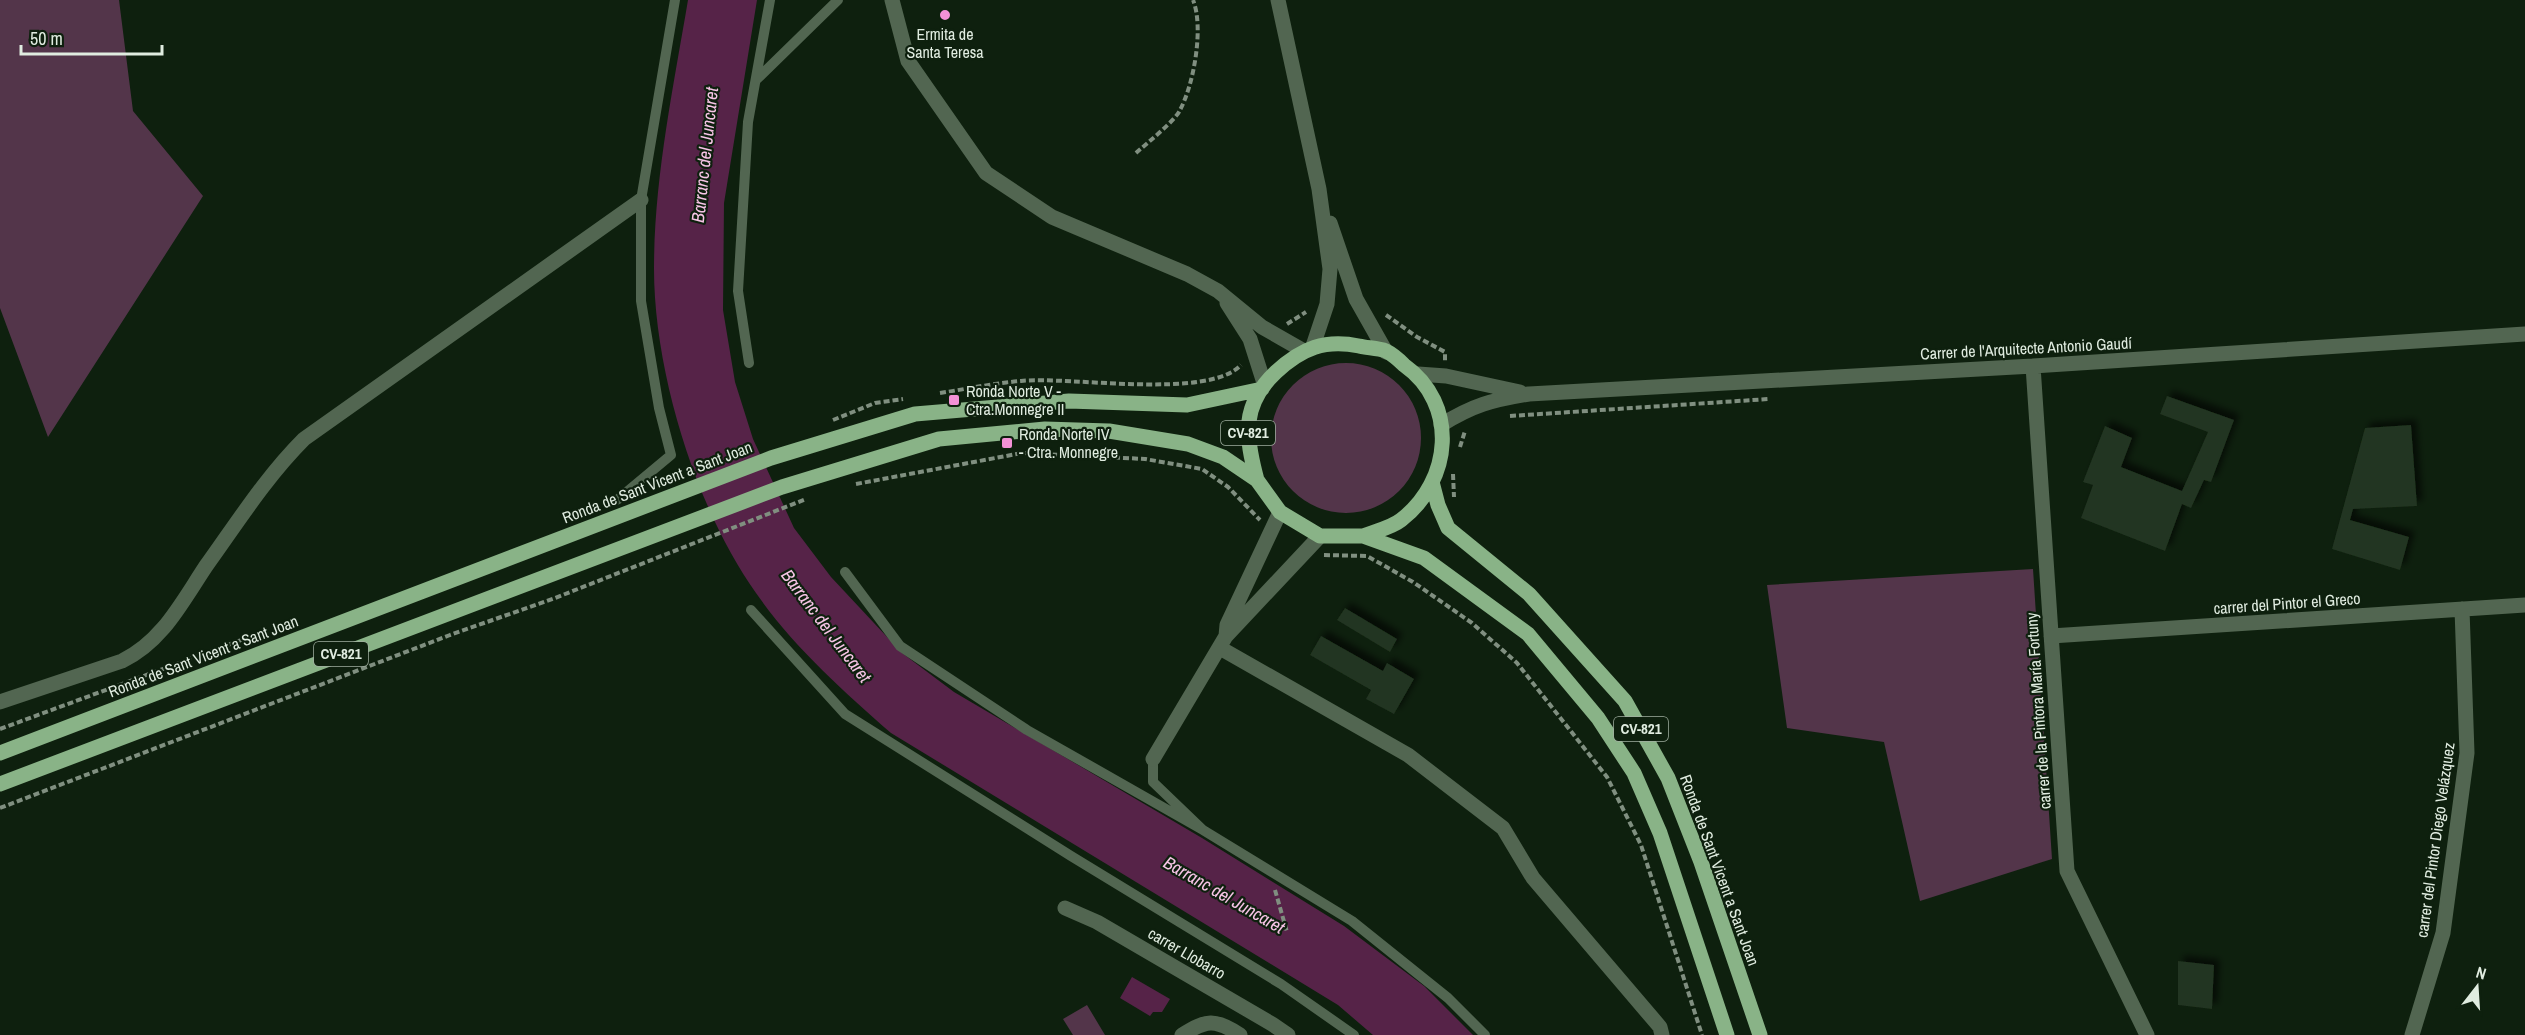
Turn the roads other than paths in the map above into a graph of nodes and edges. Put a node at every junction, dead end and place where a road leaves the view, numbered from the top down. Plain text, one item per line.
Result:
1 (675, 0) edge
2 (770, 0) edge
3 (838, 0) edge
4 (892, 0) edge
5 (1278, 0) edge
6 (756, 80) junction
7 (1319, 189) junction
8 (641, 200) junction
9 (1218, 291) junction
10 (2525, 334) edge
11 (1309, 349) junction
12 (1386, 351) junction
13 (748, 363) dead end
14 (2033, 366) junction
15 (1418, 374) junction
16 (1263, 386) junction
17 (1529, 394) junction
18 (1441, 425) junction
19 (1257, 480) junction
20 (1432, 482) junction
21 (617, 500) dead end
22 (1280, 512) junction
23 (1320, 536) junction
24 (1363, 536) junction
25 (845, 572) dead end
26 (2525, 605) edge
27 (2462, 609) junction
28 (752, 610) dead end
29 (2051, 636) junction
30 (1223, 642) junction
31 (0, 702) edge
32 (0, 753) edge
33 (1153, 759) joint
34 (0, 784) edge
35 (1203, 830) junction
36 (1065, 908) dead end
37 (1182, 1035) edge
38 (1240, 1035) edge
39 (1288, 1035) edge
40 (1354, 1035) edge
41 (1485, 1035) edge
42 (1662, 1035) edge
43 (1727, 1035) edge
44 (1760, 1035) edge
45 (2147, 1035) edge
46 (2412, 1035) edge

1 - 8 lane
2 - 6 lane
3 - 6 lane
4 - 9 street
5 - 7 street
6 - 13 lane
7 - 11 street
7 - 12 street
8 - 21 lane
8 - 31 street
9 - 11 street
9 - 16 street
10 - 14 street, Carrer de l'Arquitecte Antonio Gaudí
11 - 12 main road, CV-821
11 - 16 main road, CV-821
12 - 15 main road, CV-821
14 - 17 street, Carrer de l'Arquitecte Antonio Gaudí
14 - 29 street, carrer de la Pintora María Fortuny
15 - 17 street, Carrer de l'Arquitecte Antonio Gaudí
15 - 18 main road, CV-821
16 - 19 main road, CV-821
16 - 32 main road, Ronda de Sant Vicent a Sant Joan / CV-821
17 - 18 street, Carrer de l'Arquitecte Antonio Gaudí
18 - 20 main road, CV-821
19 - 22 main road, CV-821
19 - 34 main road, CV-821
20 - 24 main road, CV-821
20 - 44 main road, Ronda de Sant Vicent a Sant Joan / CV-821
22 - 23 main road, CV-821
22 - 30 street
23 - 24 main road, CV-821
23 - 30 street
24 - 43 main road, CV-821
25 - 35 lane
26 - 27 street, carrer del Pintor el Greco
27 - 29 street, carrer del Pintor el Greco
27 - 46 street, carrer del Pintor Diego Velázquez
28 - 40 lane
29 - 45 street, carrer de la Pintora María Fortuny
30 - 33 street
30 - 42 street
33 - 35 lane
35 - 41 lane
36 - 39 street, carrer Llobarro
37 - 38 street

